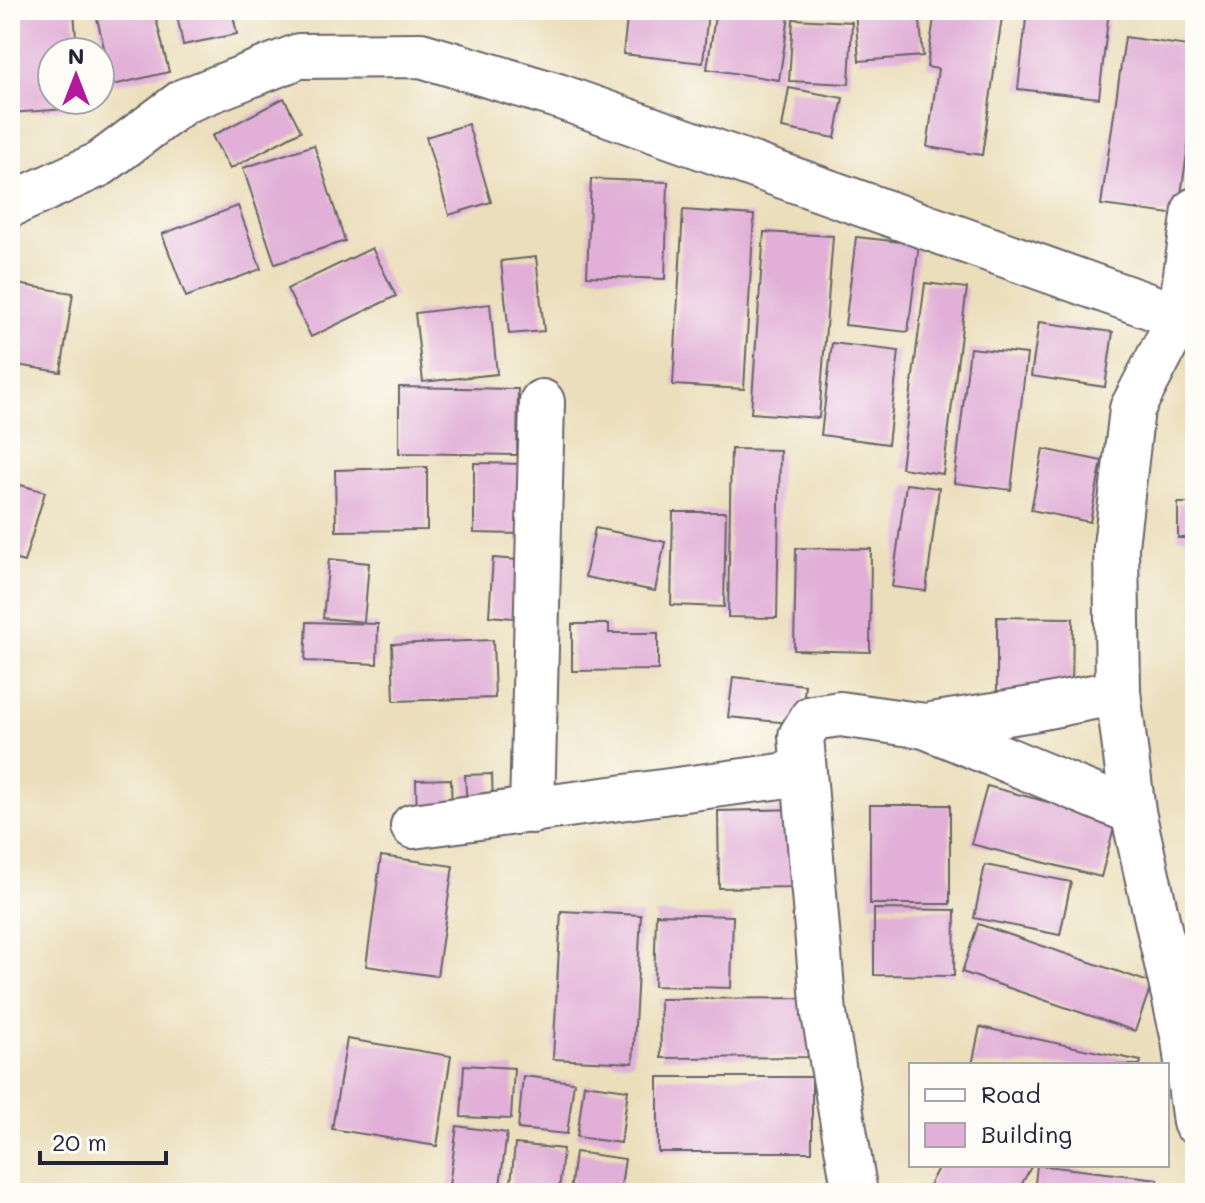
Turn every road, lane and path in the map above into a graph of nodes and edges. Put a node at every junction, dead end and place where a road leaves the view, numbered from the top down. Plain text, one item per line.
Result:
1 (10, 205) edge
2 (1195, 210) edge
3 (1180, 317) junction
4 (542, 402) dead end
5 (1118, 692) junction
6 (925, 726) junction
7 (803, 773) junction
8 (532, 811) junction
9 (1133, 812) junction
10 (413, 826) dead end
11 (1195, 1122) edge
12 (855, 1193) edge

1 - 3 street
2 - 3 street
3 - 5 street
4 - 8 street
5 - 6 street
5 - 9 street
6 - 7 street
6 - 9 street
7 - 8 street
7 - 12 street
8 - 10 street
9 - 11 street

